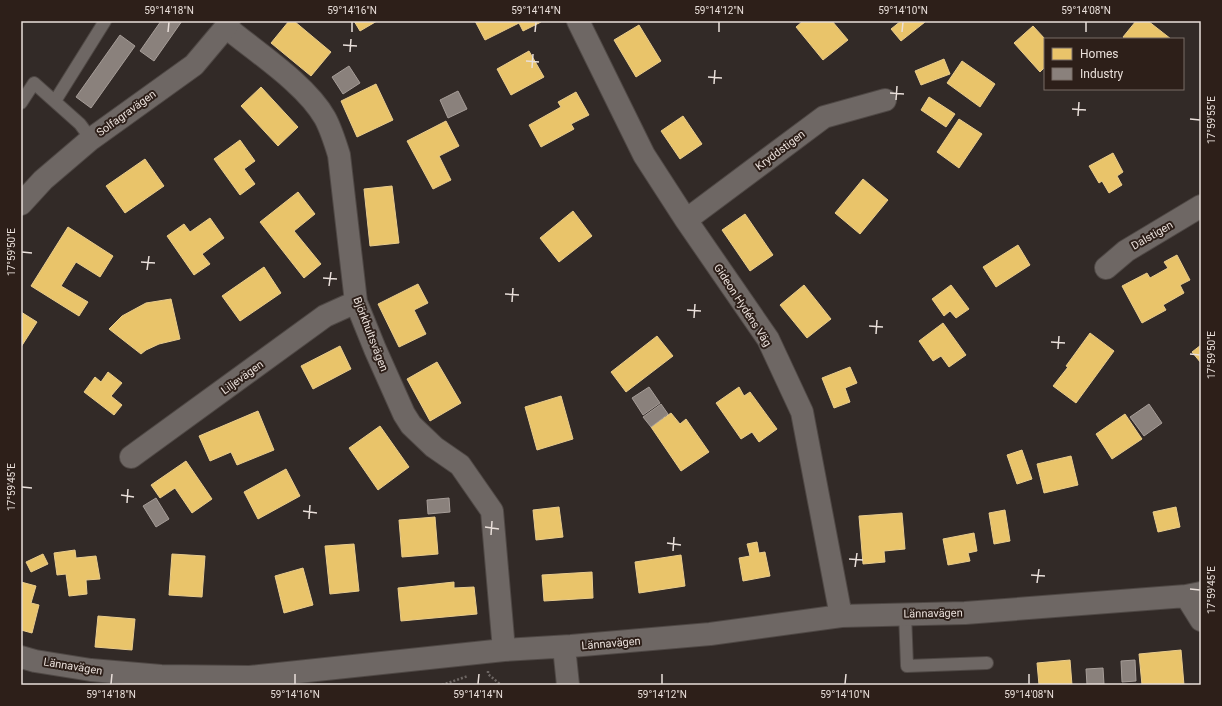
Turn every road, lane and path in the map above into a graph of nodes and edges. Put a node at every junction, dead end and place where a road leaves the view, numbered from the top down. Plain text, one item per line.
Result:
1 (105, 21) edge
2 (578, 21) edge
3 (228, 24) edge
4 (885, 100) dead end
5 (54, 101) junction
6 (21, 103) edge
7 (91, 139) junction
8 (21, 204) edge
9 (1201, 206) edge
10 (686, 220) junction
11 (1106, 268) dead end
12 (356, 302) junction
13 (131, 457) dead end
14 (1194, 594) edge
15 (905, 613) junction
16 (841, 616) junction
17 (1201, 620) edge
18 (564, 646) junction
19 (504, 650) junction
20 (21, 657) edge
21 (987, 663) dead end
22 (496, 673) dead end
23 (488, 674) junction
24 (481, 675) dead end
25 (474, 676) dead end
26 (442, 685) edge
27 (501, 685) edge
28 (568, 685) edge

1 - 5 lane
2 - 10 street, Gideon Hydéns Väg
3 - 7 street, Solfagravägen
3 - 12 street, Björkhultsvägen
4 - 10 street, Kryddstigen
5 - 6 lane
5 - 7 lane
7 - 8 street, Solfagravägen
9 - 11 street, Dalstigen
10 - 16 street, Gideon Hydéns Väg
12 - 13 street, Liljevägen
12 - 19 street, Björkhultsvägen
14 - 15 street, Lännavägen
14 - 17 street
15 - 16 street, Lännavägen
15 - 21 lane
16 - 18 street, Lännavägen
18 - 19 street, Lännavägen
18 - 28 street
19 - 20 street, Lännavägen
22 - 23 path
23 - 24 path
23 - 27 path
25 - 26 path

